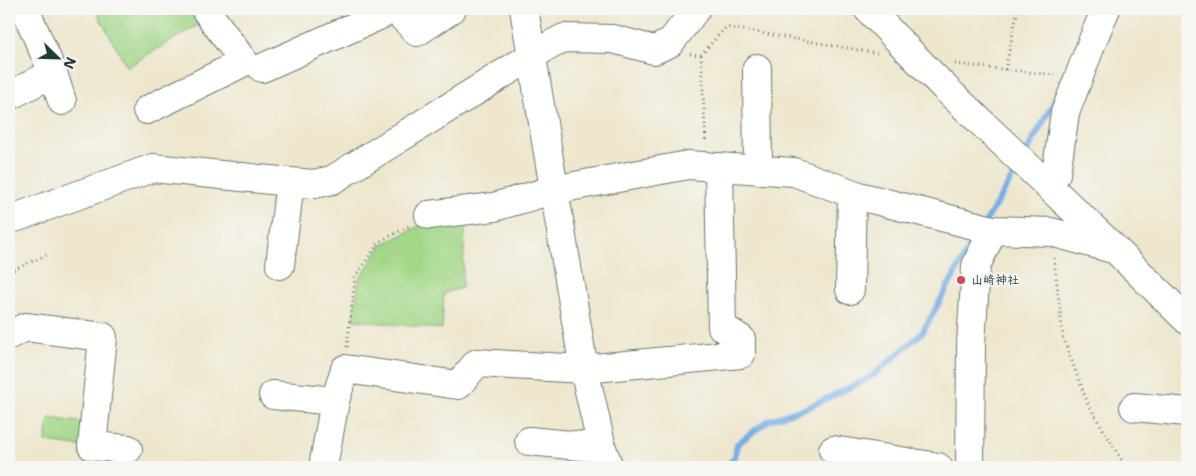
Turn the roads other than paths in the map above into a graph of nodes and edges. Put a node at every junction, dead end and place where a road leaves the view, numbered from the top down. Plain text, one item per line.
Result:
1 (25, 9) edge
2 (205, 9) edge
3 (394, 9) edge
4 (452, 9) edge
5 (524, 9) edge
6 (696, 9) edge
7 (868, 9) edge
8 (1106, 9) edge
9 (533, 56) junction
10 (262, 68) dead end
11 (757, 68) dead end
12 (53, 73) junction
13 (9, 96) edge
14 (62, 101) dead end
15 (147, 110) dead end
16 (713, 167) junction
17 (758, 170) junction
18 (290, 182) junction
19 (1048, 186) junction
20 (553, 190) junction
21 (852, 194) junction
22 (429, 215) road end
23 (9, 220) edge
24 (985, 227) junction
25 (1117, 250) junction
26 (280, 265) dead end
27 (850, 290) dead end
28 (1187, 320) edge
29 (9, 335) edge
30 (584, 369) junction
31 (273, 395) dead end
32 (334, 401) junction
33 (1134, 407) dead end
34 (1187, 412) edge
35 (529, 441) dead end
36 (128, 449) dead end
37 (833, 450) dead end
38 (605, 457) edge
39 (323, 467) edge
40 (938, 467) edge
41 (970, 467) edge

1 - 12 street
2 - 15 street
3 - 4 street
3 - 10 street
5 - 9 street
6 - 9 street
7 - 19 street
8 - 19 street
9 - 18 street
9 - 20 street
11 - 17 street
12 - 13 street
12 - 14 street
16 - 17 street
16 - 20 street
16 - 30 street
17 - 21 street
18 - 23 street
18 - 26 street
19 - 25 street
20 - 22 street
20 - 30 street
21 - 24 street
21 - 27 street
24 - 25 street
24 - 41 street
25 - 28 street
29 - 36 street
30 - 32 street
30 - 38 street
31 - 32 street
32 - 39 street
33 - 34 street
35 - 38 street
37 - 40 street

